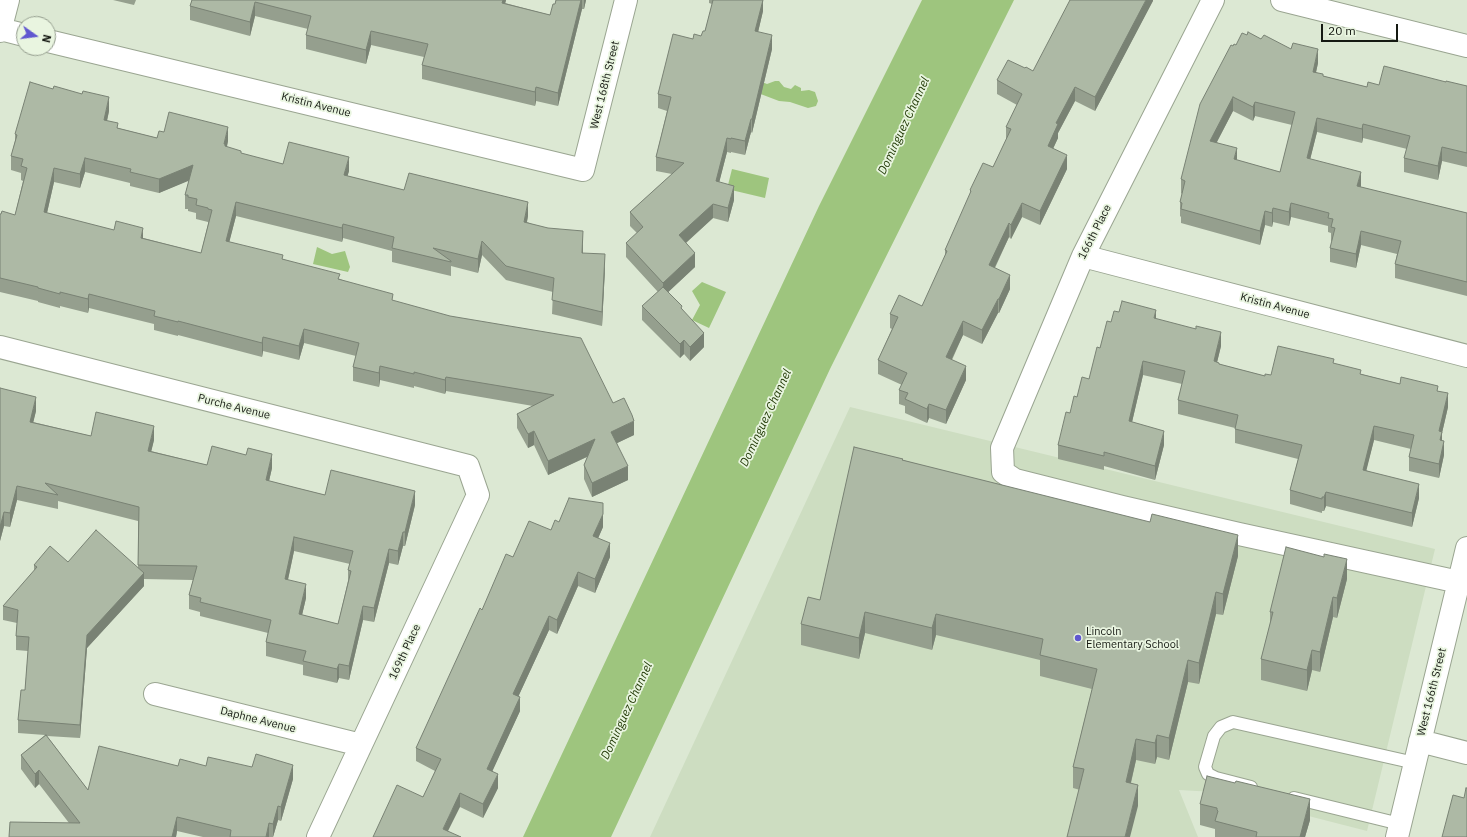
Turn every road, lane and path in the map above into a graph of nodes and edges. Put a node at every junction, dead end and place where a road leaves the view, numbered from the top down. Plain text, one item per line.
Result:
1 (8, 0) edge
2 (626, 0) edge
3 (1213, 0) edge
4 (1282, 0) edge
5 (0, 29) edge
6 (16, 33) edge
7 (56, 43) edge
8 (1467, 46) edge
9 (583, 170) joint
10 (1082, 256) junction
11 (0, 348) edge
12 (1467, 356) edge
13 (468, 466) joint
14 (1467, 548) edge
15 (1459, 582) junction
16 (155, 694) dead end
17 (1420, 741) junction
18 (361, 745) junction
19 (1467, 753) edge
20 (1415, 762) junction
21 (1260, 789) edge
22 (1283, 795) edge
23 (1398, 831) edge
24 (318, 837) edge

1 - 5 street
2 - 9 street, West 168th Street
3 - 10 street, 166th Place
4 - 8 street
5 - 6 street
7 - 9 street, Kristin Avenue
10 - 12 street, Kristin Avenue
10 - 15 street, 166th Place
11 - 13 street, Purche Avenue
13 - 18 street, 169th Place
14 - 15 street, West 166th Street
15 - 17 street, West 166th Street
16 - 18 street, Daphne Avenue
17 - 19 street
17 - 20 street, West 166th Street
18 - 24 street, 169th Place
20 - 21 lane
20 - 23 street, West 166th Street
22 - 23 lane

